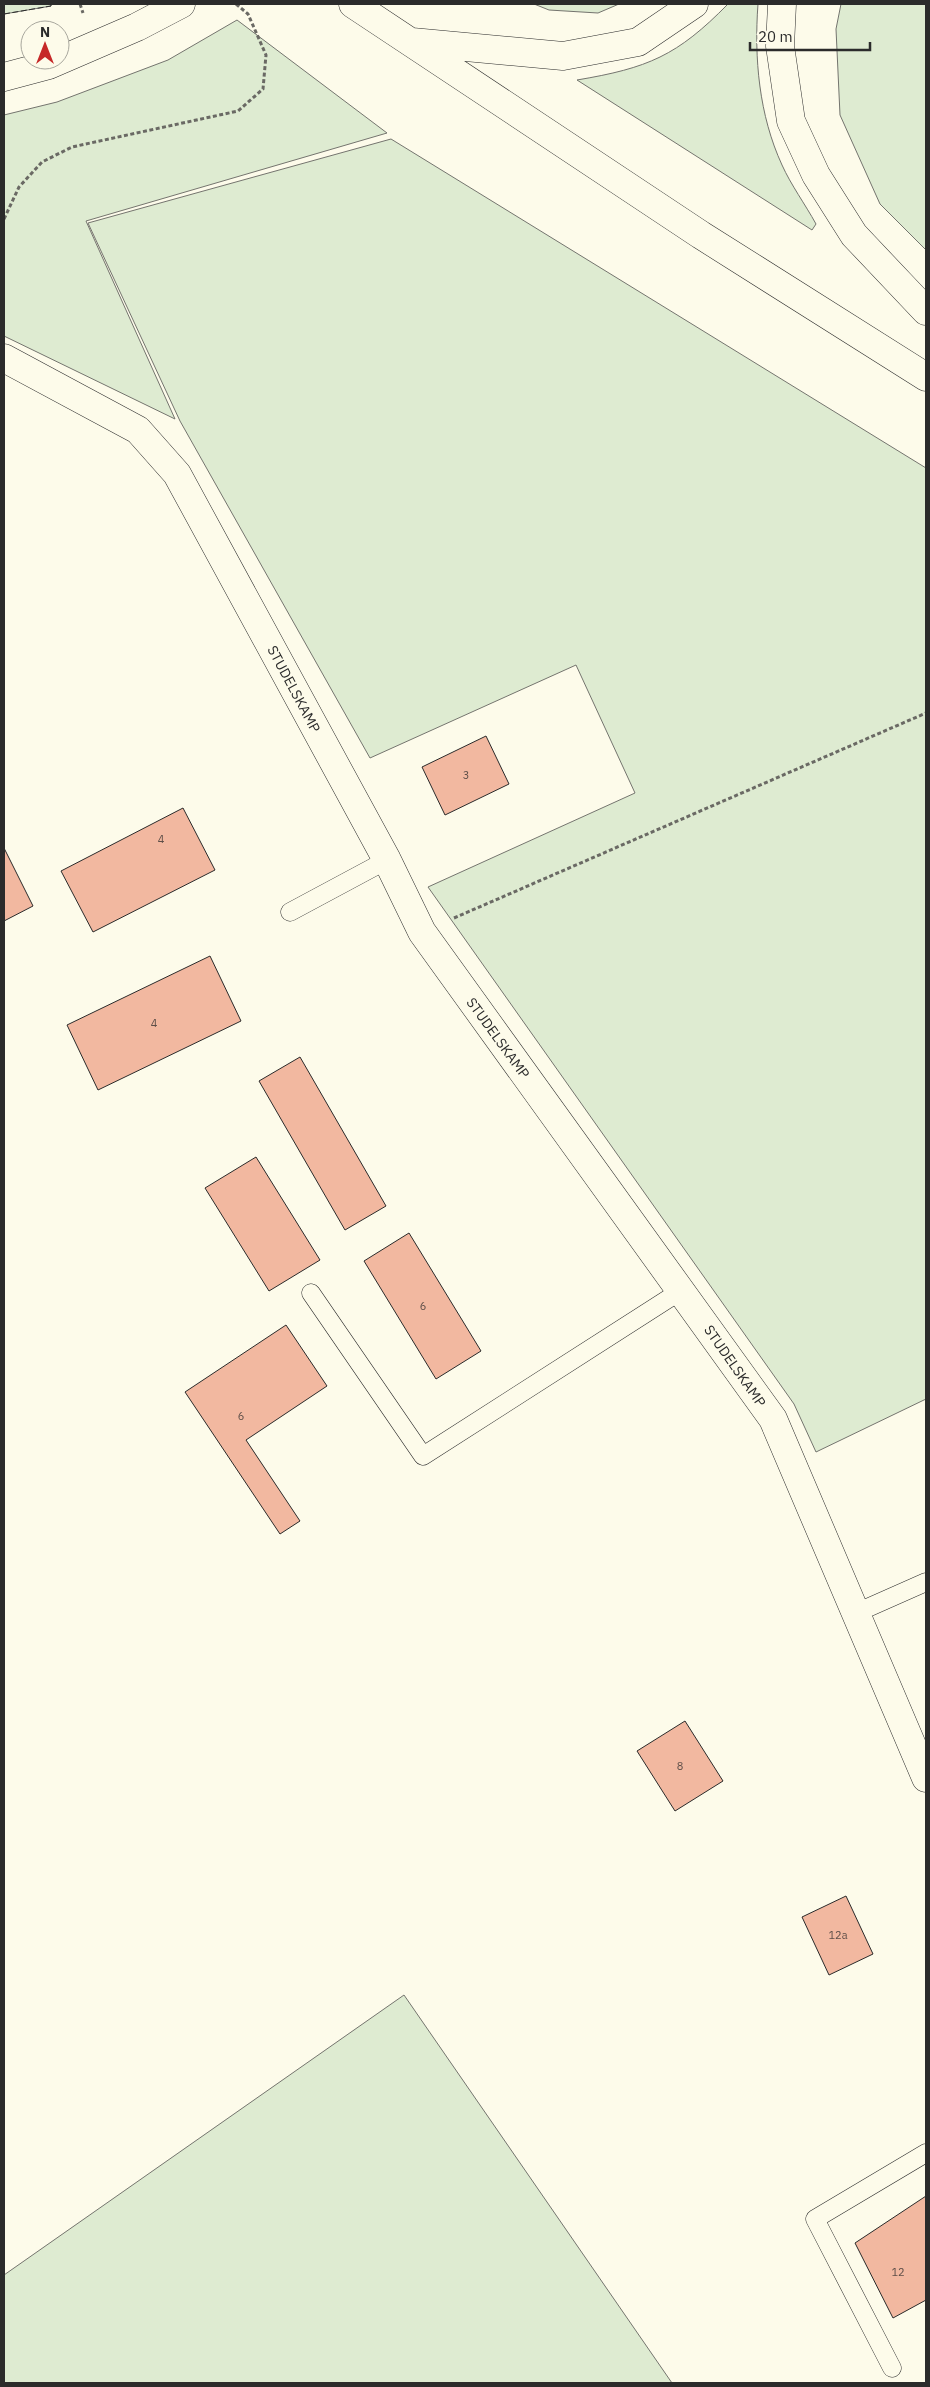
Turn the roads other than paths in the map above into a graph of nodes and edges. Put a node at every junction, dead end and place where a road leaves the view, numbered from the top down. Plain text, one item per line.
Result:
1 (181, 4) edge
2 (353, 4) edge
3 (694, 4) edge
4 (782, 4) edge
5 (407, 41) junction
6 (4, 77) edge
7 (926, 311) edge
8 (4, 358) edge
9 (926, 376) edge
10 (387, 860) junction
11 (290, 912) dead end
12 (682, 1290) junction
13 (311, 1293) dead end
14 (926, 1582) edge
15 (856, 1613) junction
16 (926, 1778) edge
17 (926, 2153) edge
18 (892, 2368) dead end

1 - 6 street
2 - 5 street
3 - 5 street
4 - 7 street
5 - 9 street
8 - 10 street, STUDELSKAMP
10 - 11 lane
10 - 12 street, STUDELSKAMP
12 - 13 lane
12 - 15 street, STUDELSKAMP
14 - 15 lane
15 - 16 street, STUDELSKAMP
17 - 18 lane

